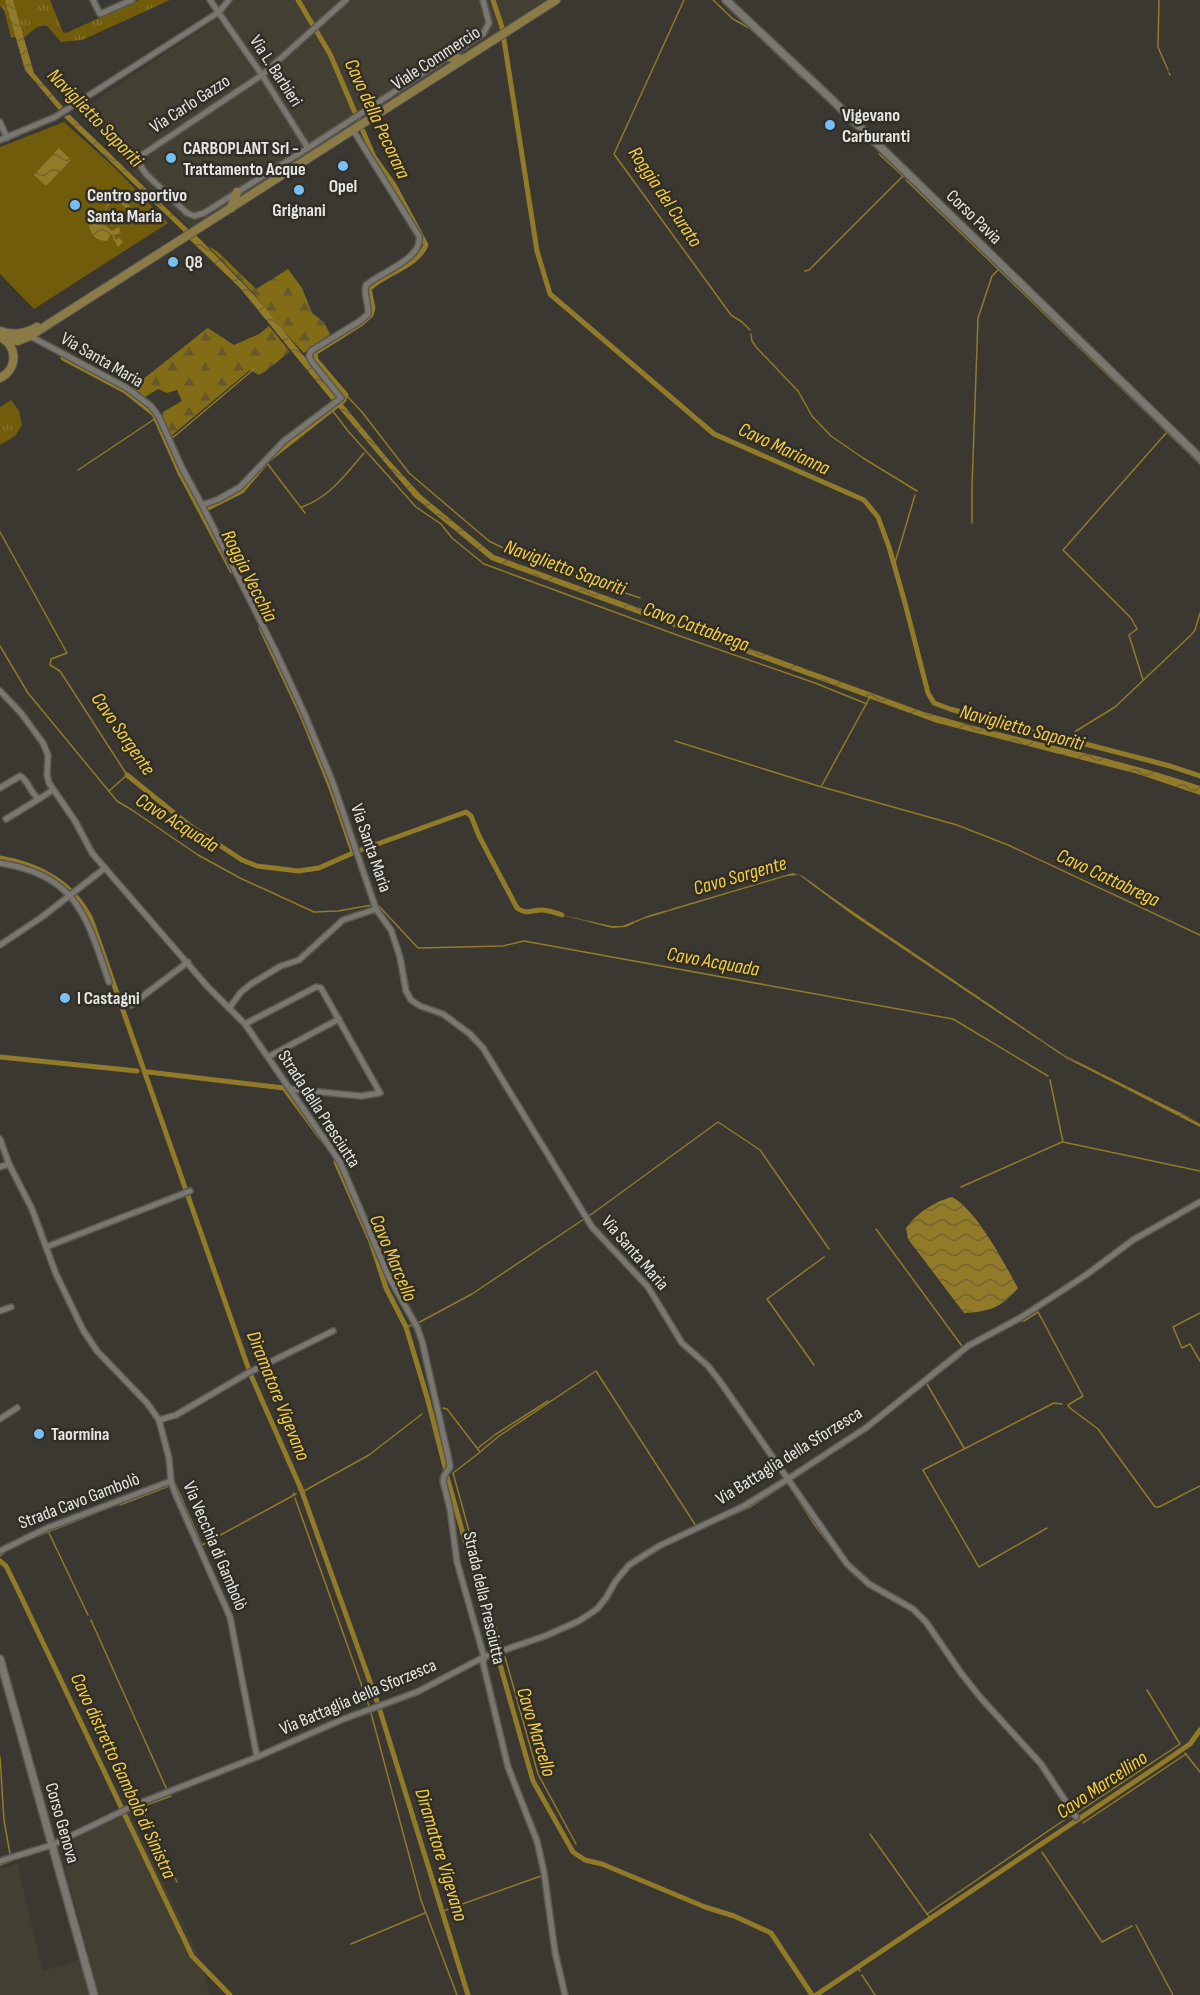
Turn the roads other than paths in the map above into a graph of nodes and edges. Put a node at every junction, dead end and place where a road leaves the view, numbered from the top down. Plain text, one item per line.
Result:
1 (93, 0) edge
2 (132, 0) edge
3 (210, 0) edge
4 (229, 0) edge
5 (346, 0) edge
6 (483, 0) edge
7 (556, 0) edge
8 (726, 0) edge
9 (219, 12) junction
10 (447, 57) junction
11 (463, 59) junction
12 (262, 75) junction
13 (0, 122) edge
14 (357, 128) junction
15 (7, 138) junction
16 (0, 140) edge
17 (308, 148) junction
18 (237, 192) junction
19 (231, 208) junction
20 (75, 308) junction
21 (0, 331) edge
22 (30, 336) junction
23 (2, 339) edge
24 (14, 359) junction
25 (0, 378) edge
26 (1200, 458) edge
27 (204, 508) junction
28 (0, 691) edge
29 (0, 788) edge
30 (53, 790) junction
31 (39, 799) junction
32 (6, 819) dead end
33 (0, 863) edge
34 (105, 868) junction
35 (73, 894) junction
36 (376, 909) junction
37 (0, 945) edge
38 (188, 962) junction
39 (109, 982) dead end
40 (131, 1005) dead end
41 (230, 1007) junction
42 (339, 1019) junction
43 (245, 1024) junction
44 (268, 1058) junction
45 (290, 1089) junction
46 (0, 1140) edge
47 (9, 1164) junction
48 (0, 1167) edge
49 (190, 1191) dead end
50 (1200, 1202) edge
51 (46, 1247) junction
52 (11, 1307) dead end
53 (0, 1311) edge
54 (333, 1331) dead end
55 (17, 1408) dead end
56 (0, 1419) edge
57 (159, 1420) junction
58 (788, 1479) junction
59 (171, 1481) junction
60 (0, 1551) edge
61 (484, 1657) junction
62 (0, 1659) edge
63 (257, 1757) junction
64 (1076, 1817) dead end
65 (52, 1845) junction
66 (0, 1861) edge
67 (94, 1995) edge
68 (565, 1995) edge

1 - 2 street
3 - 9 street, Via L. Barbieri
4 - 9 street
5 - 12 street, Via Carlo Gazzo
6 - 10 street
7 - 11 main road, Viale Commercio
8 - 26 main road, Corso Pavia
9 - 12 street, Via L. Barbieri
9 - 15 street
10 - 11 main road
10 - 17 street
11 - 14 main road, Viale Commercio
12 - 17 street, Via L. Barbieri
12 - 18 street, Via Carlo Gazzo
13 - 15 street
14 - 19 main road, Viale Commercio
14 - 27 street
15 - 16 street
17 - 18 street
18 - 19 main road
19 - 20 main road, Viale Commercio
20 - 21 main road
20 - 22 main road, Viale Commercio
22 - 23 main road, Viale Commercio
22 - 24 main road, Viale Commercio
22 - 27 street, Via Santa Maria
23 - 24 main road, Viale Commercio
24 - 25 main road, Viale Commercio
27 - 36 street, Via Santa Maria
28 - 30 street, Strada della Presciutta
29 - 31 street
30 - 31 street
30 - 34 street, Strada della Presciutta
31 - 32 street
33 - 35 street
34 - 35 street
34 - 38 street, Strada della Presciutta
35 - 37 street
35 - 39 street
36 - 41 street
36 - 58 street, Via Santa Maria
38 - 40 street
38 - 41 street, Strada della Presciutta
41 - 43 street, Strada della Presciutta
42 - 43 street
42 - 44 street
42 - 45 street
43 - 44 street, Strada della Presciutta
44 - 45 street, Strada della Presciutta
45 - 61 street, Strada della Presciutta
46 - 47 street, Via Vecchia di Gambolò
47 - 48 street
47 - 51 street, Via Vecchia di Gambolò
49 - 51 street
50 - 58 street, Via Battaglia della Sforzesca
51 - 57 street, Via Vecchia di Gambolò
52 - 53 street
54 - 57 street
55 - 56 street
57 - 59 street, Via Vecchia di Gambolò
58 - 61 street, Via Battaglia della Sforzesca
58 - 64 street, Via Santa Maria
59 - 60 street, Strada Cavo Gambolò
59 - 63 street, Via Vecchia di Gambolò
61 - 63 street, Via Battaglia della Sforzesca
61 - 68 street, Strada della Presciutta
62 - 65 main road, Corso Genova
63 - 65 street, Via Battaglia della Sforzesca
65 - 66 street, Via Battaglia della Sforzesca
65 - 67 main road, Corso Genova

